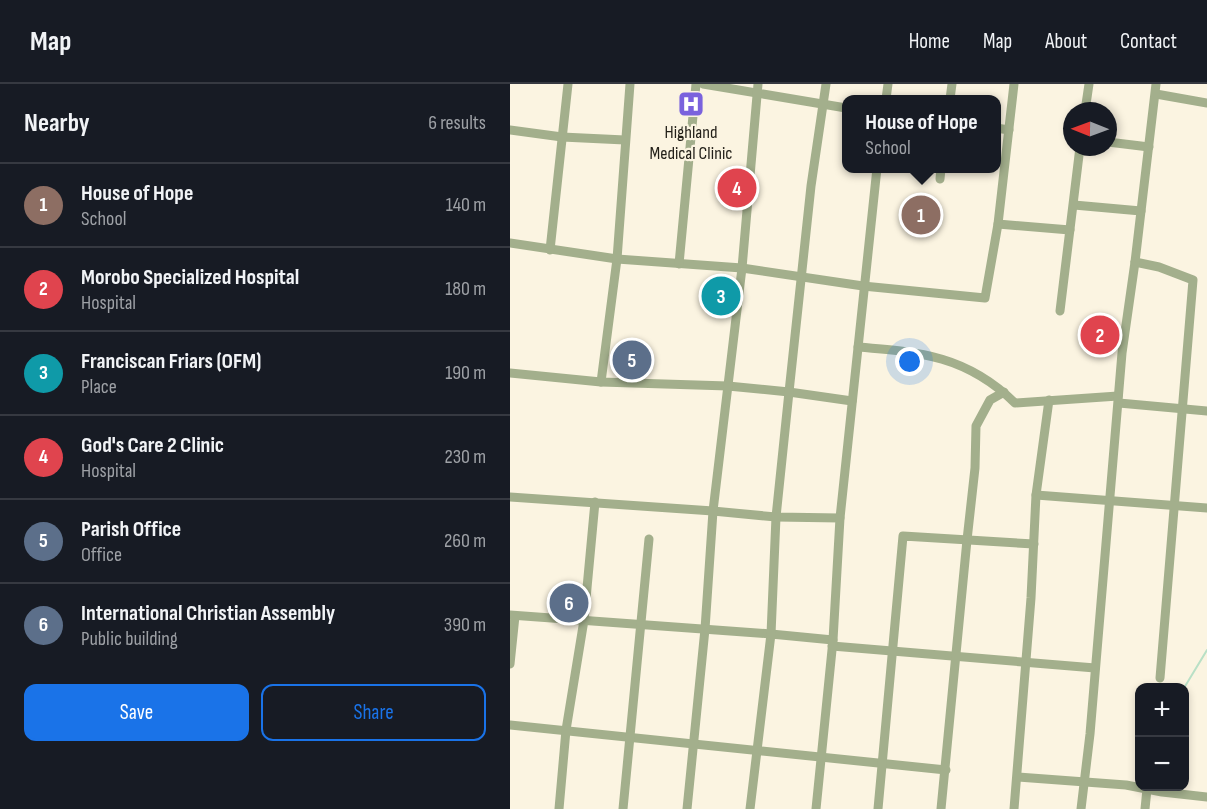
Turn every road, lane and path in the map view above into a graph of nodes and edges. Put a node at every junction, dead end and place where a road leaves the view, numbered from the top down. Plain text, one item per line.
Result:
1 (568, 84) edge
2 (630, 84) edge
3 (696, 84) edge
4 (703, 84) edge
5 (826, 84) edge
6 (1014, 84) edge
7 (1089, 84) edge
8 (757, 89) edge
9 (1156, 89) edge
10 (1086, 102) edge
11 (1207, 103) edge
12 (823, 104) junction
13 (842, 107) edge
14 (1001, 129) edge
15 (510, 130) edge
16 (1009, 130) junction
17 (562, 136) junction
18 (625, 140) junction
19 (1117, 143) edge
20 (1149, 147) junction
21 (1079, 156) edge
22 (876, 173) edge
23 (941, 173) edge
24 (940, 179) dead end
25 (1074, 205) junction
26 (1140, 211) junction
27 (998, 224) junction
28 (1070, 230) junction
29 (510, 243) edge
30 (550, 250) junction
31 (617, 259) junction
32 (1135, 262) junction
33 (679, 264) junction
34 (742, 268) junction
35 (802, 278) junction
36 (863, 286) junction
37 (1060, 311) dead end
38 (858, 347) junction
39 (510, 373) edge
40 (602, 382) junction
41 (728, 386) junction
42 (789, 392) junction
43 (1004, 392) junction
44 (1048, 400) junction
45 (1118, 400) junction
46 (852, 401) junction
47 (1183, 410) junction
48 (1207, 411) edge
49 (1036, 495) junction
50 (510, 497) edge
51 (1110, 500) junction
52 (595, 502) junction
53 (1173, 505) junction
54 (1207, 508) edge
55 (713, 511) junction
56 (776, 517) junction
57 (840, 518) junction
58 (649, 540) dead end
59 (967, 540) junction
60 (1034, 544) junction
61 (513, 615) edge
62 (584, 621) junction
63 (642, 625) junction
64 (705, 629) junction
65 (771, 634) junction
66 (833, 643) junction
67 (893, 651) junction
68 (957, 655) junction
69 (1026, 661) junction
70 (510, 664) edge
71 (1095, 668) junction
72 (1160, 678) dead end
73 (510, 725) edge
74 (566, 730) junction
75 (630, 736) junction
76 (693, 743) junction
77 (757, 750) junction
78 (822, 757) junction
79 (884, 765) junction
80 (946, 770) junction
81 (1018, 777) junction
82 (1084, 782) junction
83 (1135, 787) edge
84 (1148, 791) edge
85 (1163, 791) edge
86 (1207, 797) edge
87 (559, 809) edge
88 (622, 809) edge
89 (687, 809) edge
90 (750, 809) edge
91 (816, 809) edge
92 (878, 809) edge
93 (941, 809) edge
94 (1014, 809) edge
95 (1081, 809) edge
96 (1145, 809) edge

1 - 17 street
2 - 18 street
3 - 33 street
4 - 8 street
5 - 12 street
6 - 16 street
7 - 10 street
8 - 12 street
8 - 34 street
9 - 11 street
9 - 20 street
12 - 13 street
12 - 35 street
14 - 16 street
15 - 17 street
16 - 27 street
17 - 18 street
17 - 30 street
18 - 31 street
19 - 20 street
20 - 26 street
21 - 25 street
22 - 36 street
23 - 24 street
25 - 26 street
25 - 28 street
26 - 32 street
27 - 28 street
27 - 36 street
28 - 37 street
29 - 30 street
30 - 31 street
31 - 33 street
31 - 40 street
32 - 45 street
32 - 47 street
33 - 34 street
34 - 35 street
34 - 41 street
35 - 36 street
35 - 42 street
36 - 38 street
38 - 43 street
38 - 46 street
39 - 40 street
40 - 41 street
41 - 42 street
41 - 55 street
42 - 46 street
42 - 56 street
43 - 44 street
43 - 59 street
44 - 45 street
44 - 49 street
45 - 47 street
45 - 51 street
46 - 57 street
47 - 48 street
47 - 53 street
49 - 51 street
49 - 60 street
50 - 52 street
51 - 53 street
51 - 71 street
52 - 55 street
52 - 62 street
53 - 54 street
53 - 72 street
55 - 56 street
55 - 64 street
56 - 57 street
56 - 65 street
57 - 66 street
58 - 63 street
59 - 60 street
59 - 67 street
59 - 68 street
60 - 69 street
61 - 62 street
61 - 70 street
62 - 63 street
62 - 74 street
63 - 64 street
63 - 75 street
64 - 65 street
64 - 76 street
65 - 66 street
65 - 77 street
66 - 67 street
66 - 78 street
67 - 68 street
67 - 79 street
68 - 69 street
68 - 80 street
69 - 71 street
69 - 81 street
71 - 82 street
73 - 74 street
74 - 75 street
74 - 87 street
75 - 76 street
75 - 88 street
76 - 77 street
76 - 89 street
77 - 78 street
77 - 90 street
78 - 79 street
78 - 91 street
79 - 80 street
79 - 92 street
80 - 93 street
81 - 82 street
81 - 94 street
82 - 83 street
82 - 95 street
84 - 96 street
85 - 86 street

